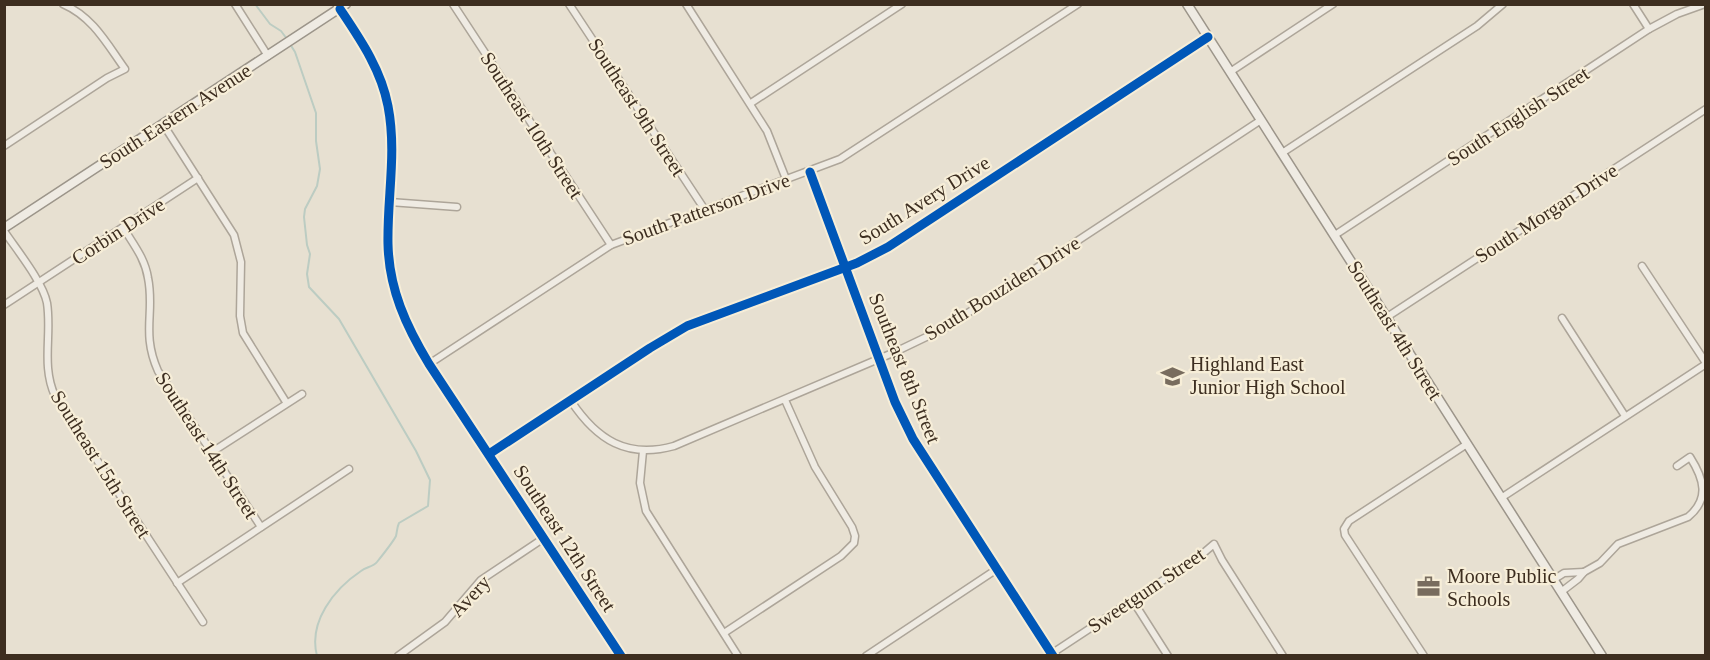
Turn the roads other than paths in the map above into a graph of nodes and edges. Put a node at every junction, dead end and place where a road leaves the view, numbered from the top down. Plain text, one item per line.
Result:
1 (63, 4) edge
2 (235, 4) edge
3 (453, 4) edge
4 (569, 4) edge
5 (686, 4) edge
6 (902, 4) edge
7 (1078, 4) edge
8 (1187, 4) edge
9 (1333, 4) edge
10 (1503, 4) edge
11 (1633, 4) edge
12 (1705, 4) edge
13 (343, 7) edge
14 (1649, 29) junction
15 (1208, 37) junction
16 (268, 56) junction
17 (1230, 72) junction
18 (751, 104) junction
19 (1706, 109) edge
20 (1261, 120) junction
21 (162, 124) junction
22 (4, 146) edge
23 (1282, 153) junction
24 (810, 172) junction
25 (198, 178) junction
26 (786, 180) junction
27 (390, 202) junction
28 (457, 207) dead end
29 (705, 210) junction
30 (123, 228) junction
31 (4, 229) edge
32 (1335, 235) junction
33 (611, 245) junction
34 (1642, 266) dead end
35 (845, 267) junction
36 (38, 283) junction
37 (4, 305) edge
38 (1387, 317) junction
39 (1562, 318) dead end
40 (879, 359) junction
41 (1706, 363) edge
42 (429, 364) junction
43 (302, 394) dead end
44 (785, 399) junction
45 (571, 400) junction
46 (286, 402) junction
47 (1625, 416) junction
48 (1467, 444) junction
49 (643, 451) junction
50 (212, 452) junction
51 (489, 453) junction
52 (1677, 466) dead end
53 (349, 470) dead end
54 (1501, 498) junction
55 (1704, 500) edge
56 (261, 527) junction
57 (544, 538) junction
58 (997, 569) junction
59 (1584, 572) junction
60 (1553, 579) junction
61 (177, 583) junction
62 (1561, 592) junction
63 (1133, 601) junction
64 (203, 622) dead end
65 (724, 633) junction
66 (1051, 655) edge
67 (398, 656) edge
68 (621, 656) edge
69 (738, 656) edge
70 (866, 656) edge
71 (1168, 656) edge
72 (1282, 656) edge
73 (1424, 656) edge
74 (1602, 656) edge

1 - 22 street
2 - 16 street
3 - 33 street, Southeast 10th Street
4 - 29 street, Southeast 9th Street
5 - 18 street
6 - 18 street
7 - 24 street, South Patterson Drive
8 - 15 main road, Southeast 4th Street
9 - 17 street
10 - 23 street
11 - 14 street
12 - 14 street, South English Street
13 - 16 main road, South Eastern Avenue
13 - 27 street, Southeast 12th Street
14 - 32 street, South English Street
15 - 17 main road, Southeast 4th Street
15 - 35 street, South Avery Drive
16 - 21 main road, South Eastern Avenue
17 - 20 main road, Southeast 4th Street
18 - 26 street
19 - 38 street, South Morgan Drive
20 - 23 main road, Southeast 4th Street
20 - 40 street, South Bouziden Drive
21 - 25 street
21 - 31 main road, South Eastern Avenue
23 - 32 main road, Southeast 4th Street
24 - 26 street, South Patterson Drive
24 - 35 street, Southeast 8th Street
25 - 30 street, Corbin Drive
25 - 46 street
26 - 29 street, South Patterson Drive
27 - 28 street
27 - 42 street, Southeast 12th Street
29 - 33 street, South Patterson Drive
30 - 36 street, Corbin Drive
30 - 50 street, Southeast 14th Street
31 - 36 street, Southeast 15th Street
32 - 38 main road, Southeast 4th Street
33 - 42 street, South Patterson Drive
34 - 41 street
35 - 40 street, Southeast 8th Street
35 - 45 street, South Avery Drive
36 - 37 street, Corbin Drive
36 - 61 street, Southeast 15th Street
38 - 48 main road, Southeast 4th Street
39 - 47 street
40 - 44 street, South Bouziden Drive
40 - 58 street, Southeast 8th Street
41 - 47 street
42 - 51 street, Southeast 12th Street
43 - 46 street
44 - 49 street, South Bouziden Drive
44 - 65 street
45 - 49 street, South Bouziden Drive
45 - 51 street, South Avery Drive
46 - 50 street
47 - 54 street
48 - 54 main road, Southeast 4th Street
48 - 73 street
49 - 65 street
50 - 56 street, Southeast 14th Street
51 - 57 street, Southeast 12th Street
52 - 55 street
53 - 56 street
54 - 60 main road, Southeast 4th Street
55 - 59 street
56 - 61 street
57 - 67 street, Avery
57 - 68 street, Southeast 12th Street
58 - 66 street, Southeast 8th Street
58 - 70 street
59 - 60 street
59 - 62 street
60 - 62 main road, Southeast 4th Street
61 - 64 street, Southeast 15th Street
62 - 74 main road, Southeast 4th Street
63 - 66 street, Sweetgum Street
63 - 71 street
63 - 72 street, Sweetgum Street
65 - 69 street

